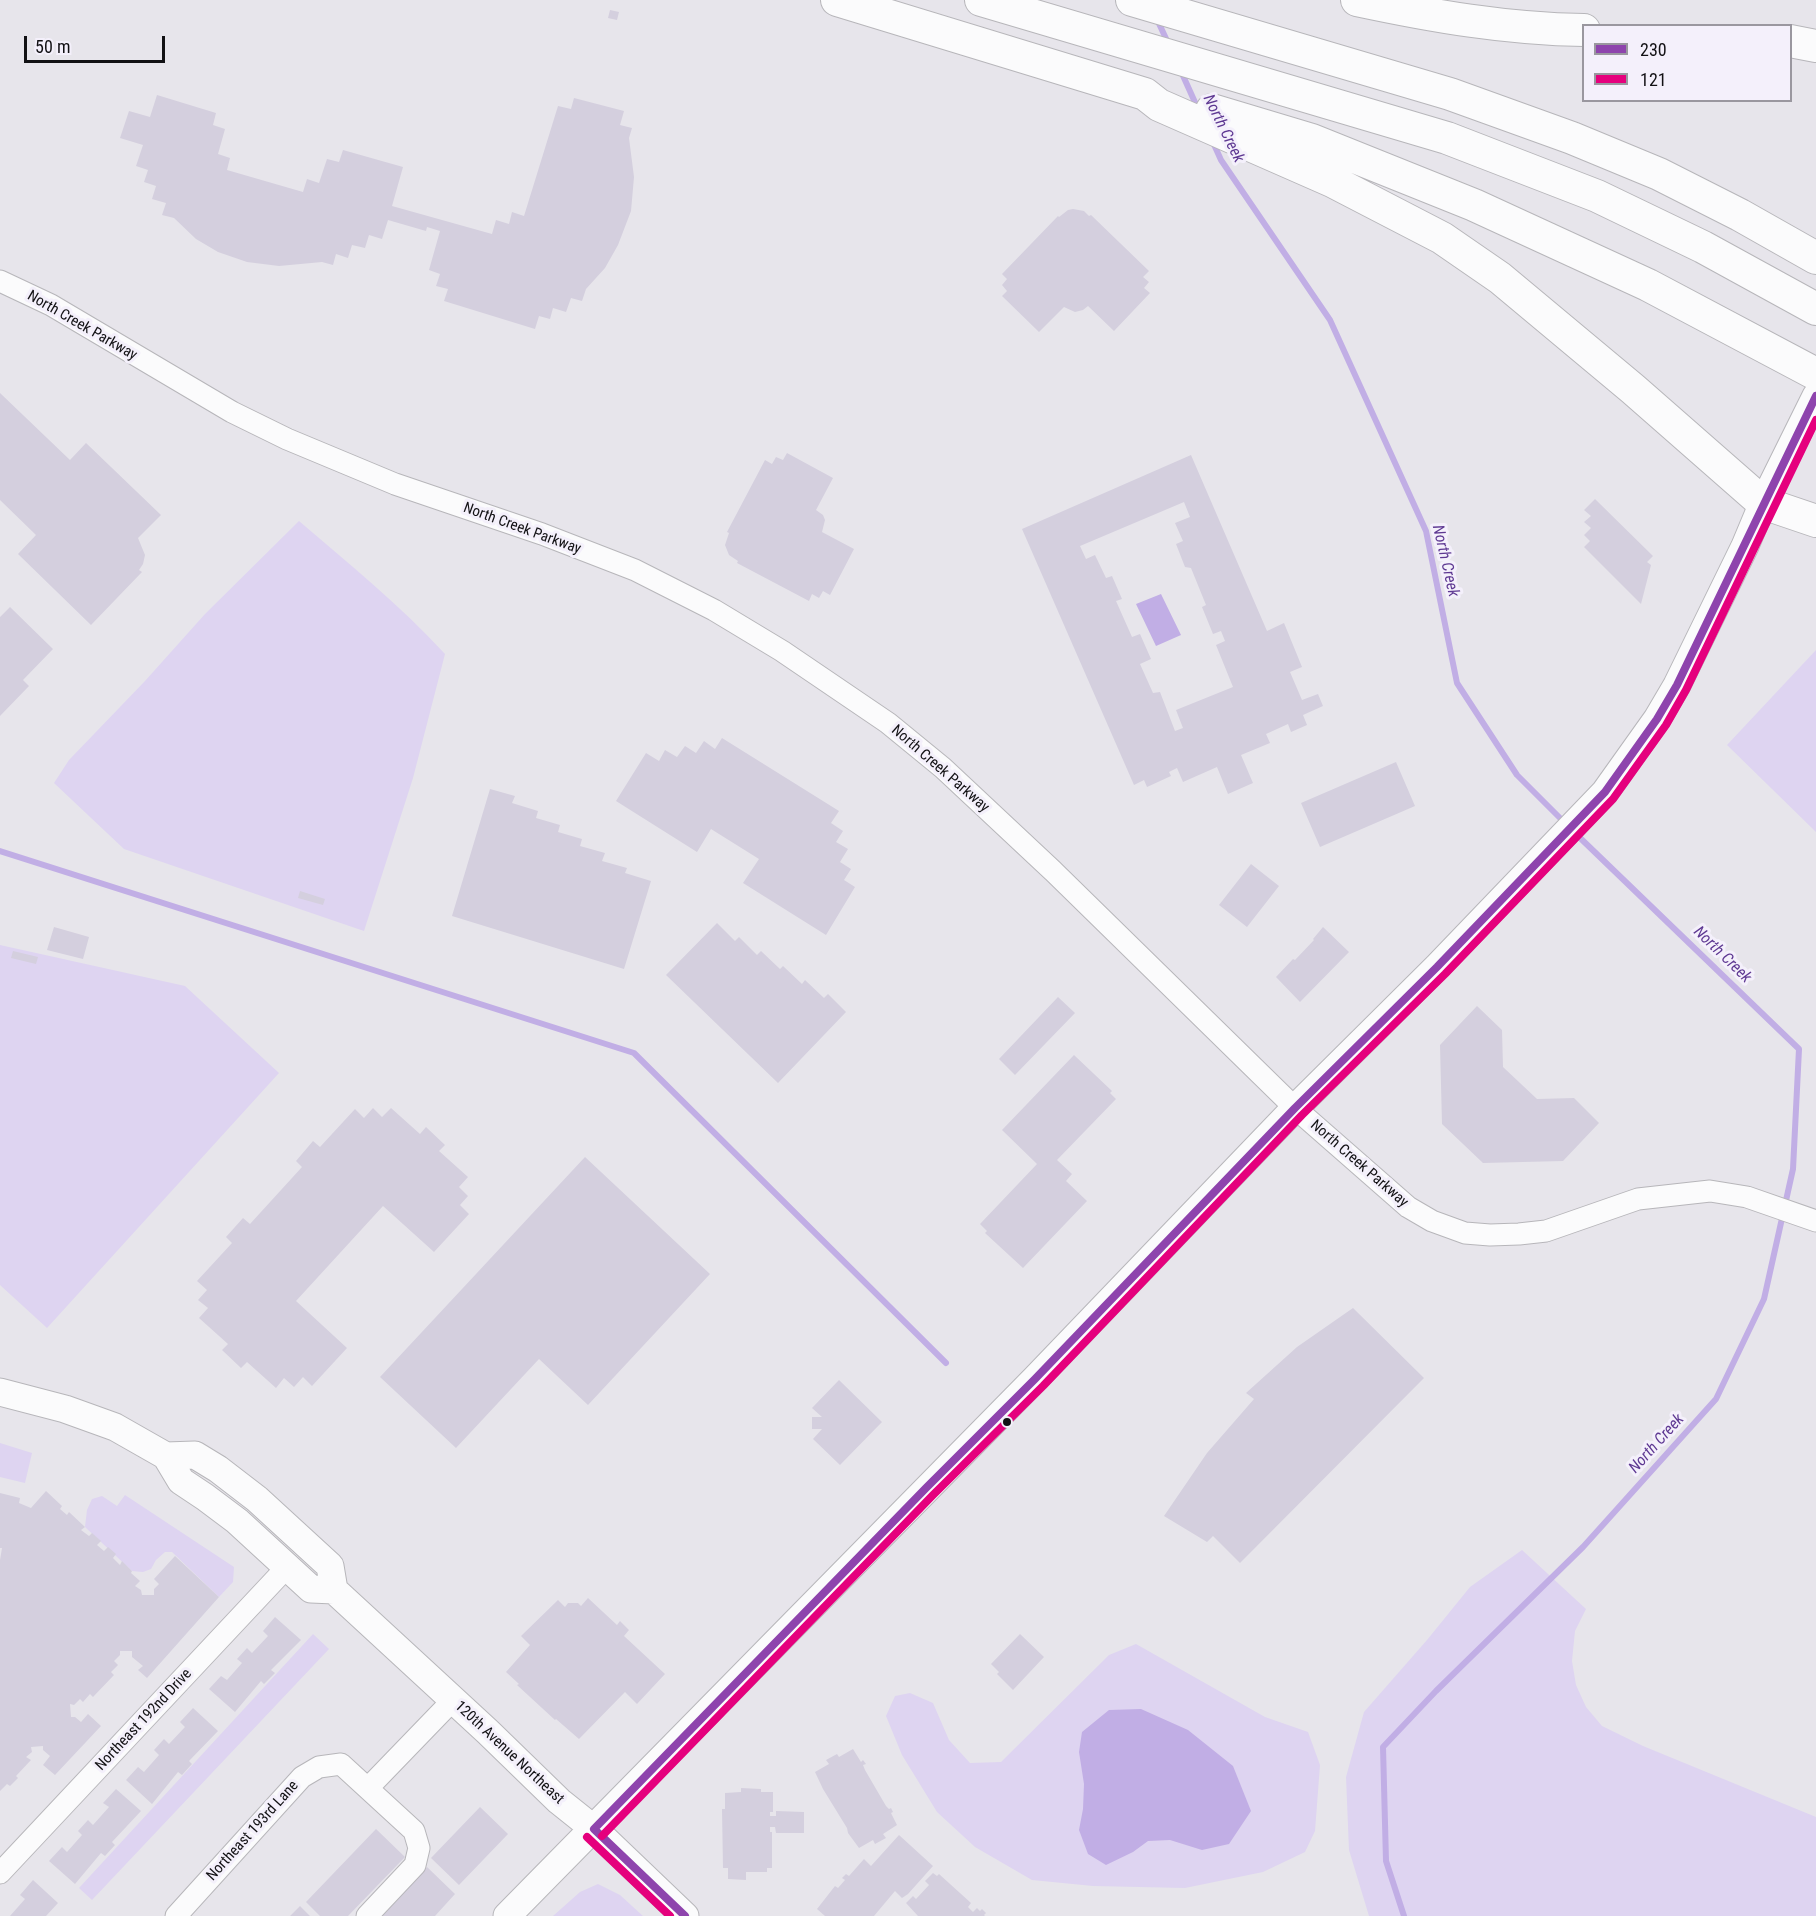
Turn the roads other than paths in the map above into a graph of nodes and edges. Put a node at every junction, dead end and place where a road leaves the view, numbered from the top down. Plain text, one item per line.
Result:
1 (837, 0) edge
2 (981, 0) edge
3 (1037, 0) edge
4 (1357, 0) edge
5 (1194, 10) edge
6 (1128, 23) edge
7 (1582, 30) edge
8 (1792, 41) edge
9 (1816, 46) edge
10 (1217, 63) junction
11 (1152, 97) junction
12 (1816, 241) edge
13 (1816, 258) edge
14 (0, 281) edge
15 (1816, 291) edge
16 (1816, 309) edge
17 (1816, 374) edge
18 (1813, 402) edge
19 (1763, 503) junction
20 (1816, 521) edge
21 (1295, 1108) junction
22 (1815, 1221) edge
23 (0, 1392) edge
24 (166, 1456) junction
25 (287, 1567) junction
26 (334, 1590) junction
27 (453, 1700) junction
28 (368, 1788) junction
29 (594, 1829) junction
30 (0, 1873) edge
31 (176, 1916) edge
32 (367, 1916) edge
33 (507, 1916) edge
34 (685, 1916) edge

1 - 11 highway
2 - 6 highway
3 - 6 highway
4 - 7 highway
5 - 6 highway
5 - 12 highway
5 - 13 highway
6 - 10 highway
8 - 9 highway
10 - 15 highway
10 - 16 highway
11 - 17 highway
11 - 19 highway
14 - 21 street, North Creek Parkway
18 - 19 main road
19 - 20 highway
19 - 21 main road
21 - 22 street, North Creek Parkway
21 - 29 main road
23 - 24 main road
24 - 25 main road
24 - 26 main road
25 - 26 main road
25 - 30 street, Northeast 192nd Drive
26 - 27 main road, 120th Avenue Northeast
27 - 28 street
27 - 29 main road, 120th Avenue Northeast
28 - 31 street, Northeast 193rd Lane
28 - 32 street, Northeast 193rd Lane
29 - 33 main road
29 - 34 main road, 120th Avenue Northeast

